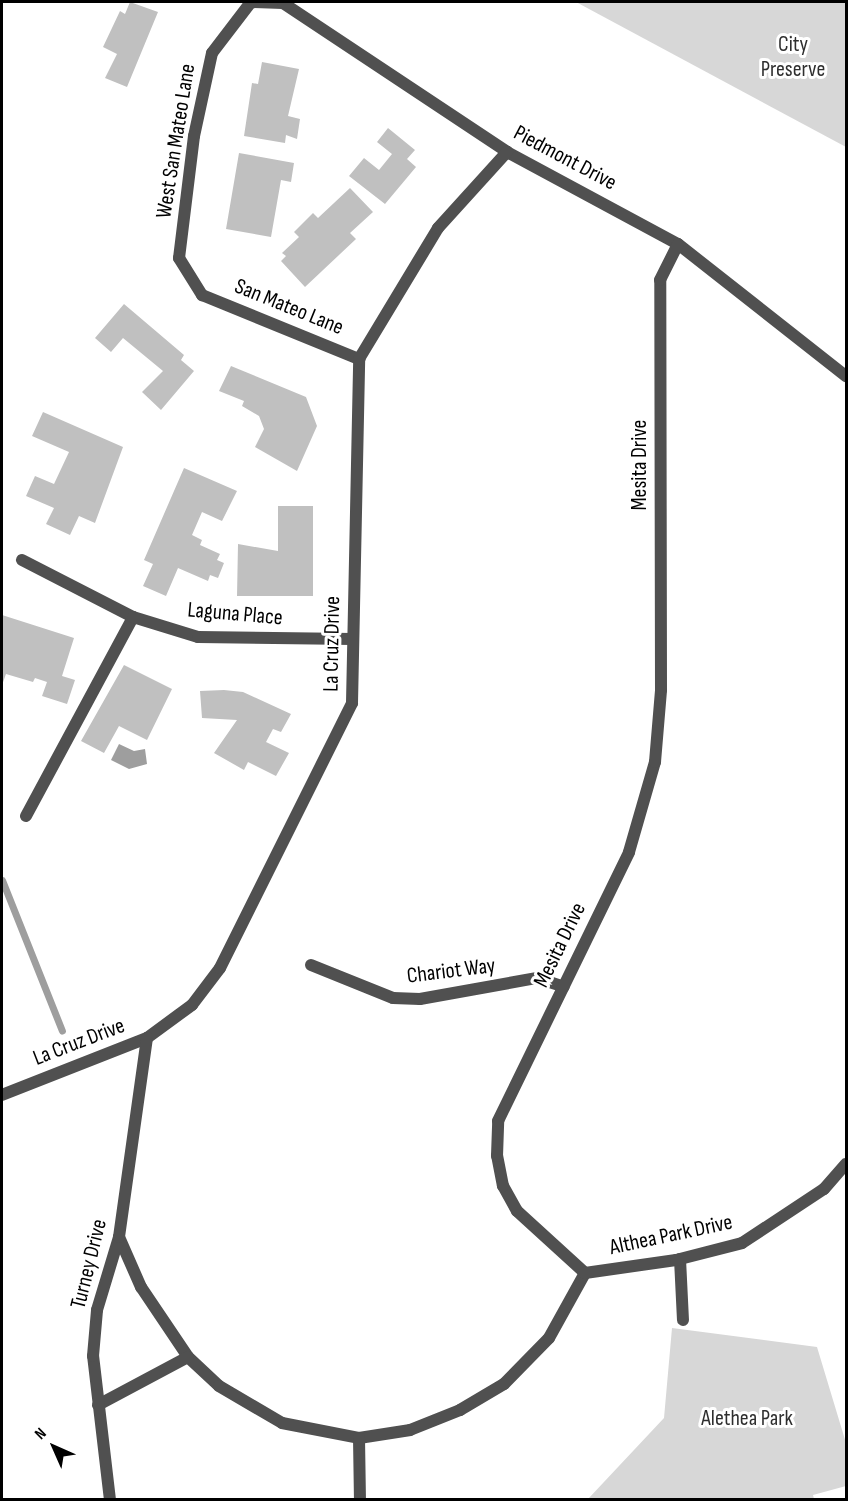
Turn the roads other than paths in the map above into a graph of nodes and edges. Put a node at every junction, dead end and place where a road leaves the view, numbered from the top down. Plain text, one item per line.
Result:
1 (251, 2) edge
2 (507, 152) junction
3 (678, 244) junction
4 (202, 295) joint
5 (359, 359) junction
6 (846, 376) edge
7 (22, 560) dead end
8 (133, 617) junction
9 (352, 639) junction
10 (26, 816) dead end
11 (311, 965) dead end
12 (564, 987) junction
13 (147, 1038) junction
14 (2, 1095) edge
15 (846, 1164) edge
16 (119, 1237) junction
17 (680, 1259) junction
18 (585, 1273) junction
19 (683, 1320) dead end
20 (188, 1357) junction
21 (98, 1405) junction
22 (359, 1438) junction
23 (110, 1500) edge
24 (360, 1500) edge

1 - 2 street, Piedmont Drive
1 - 4 street, West San Mateo Lane
2 - 3 street, Piedmont Drive
2 - 5 street, La Cruz Drive
3 - 6 street, Piedmont Drive
3 - 12 street, Mesita Drive
4 - 5 street, San Mateo Lane
5 - 9 street, La Cruz Drive
7 - 8 street, Laguna Place
8 - 9 street, Laguna Place
8 - 10 street
9 - 13 street, La Cruz Drive
11 - 12 street, Chariot Way
12 - 18 street, Mesita Drive
13 - 14 street, La Cruz Drive
13 - 16 street, Turney Drive
15 - 17 street, Althea Park Drive
16 - 20 street
16 - 21 street, Turney Drive
17 - 18 street, Althea Park Drive
17 - 19 street
18 - 22 street
20 - 21 street
20 - 22 street
21 - 23 street, Turney Drive
22 - 24 street

